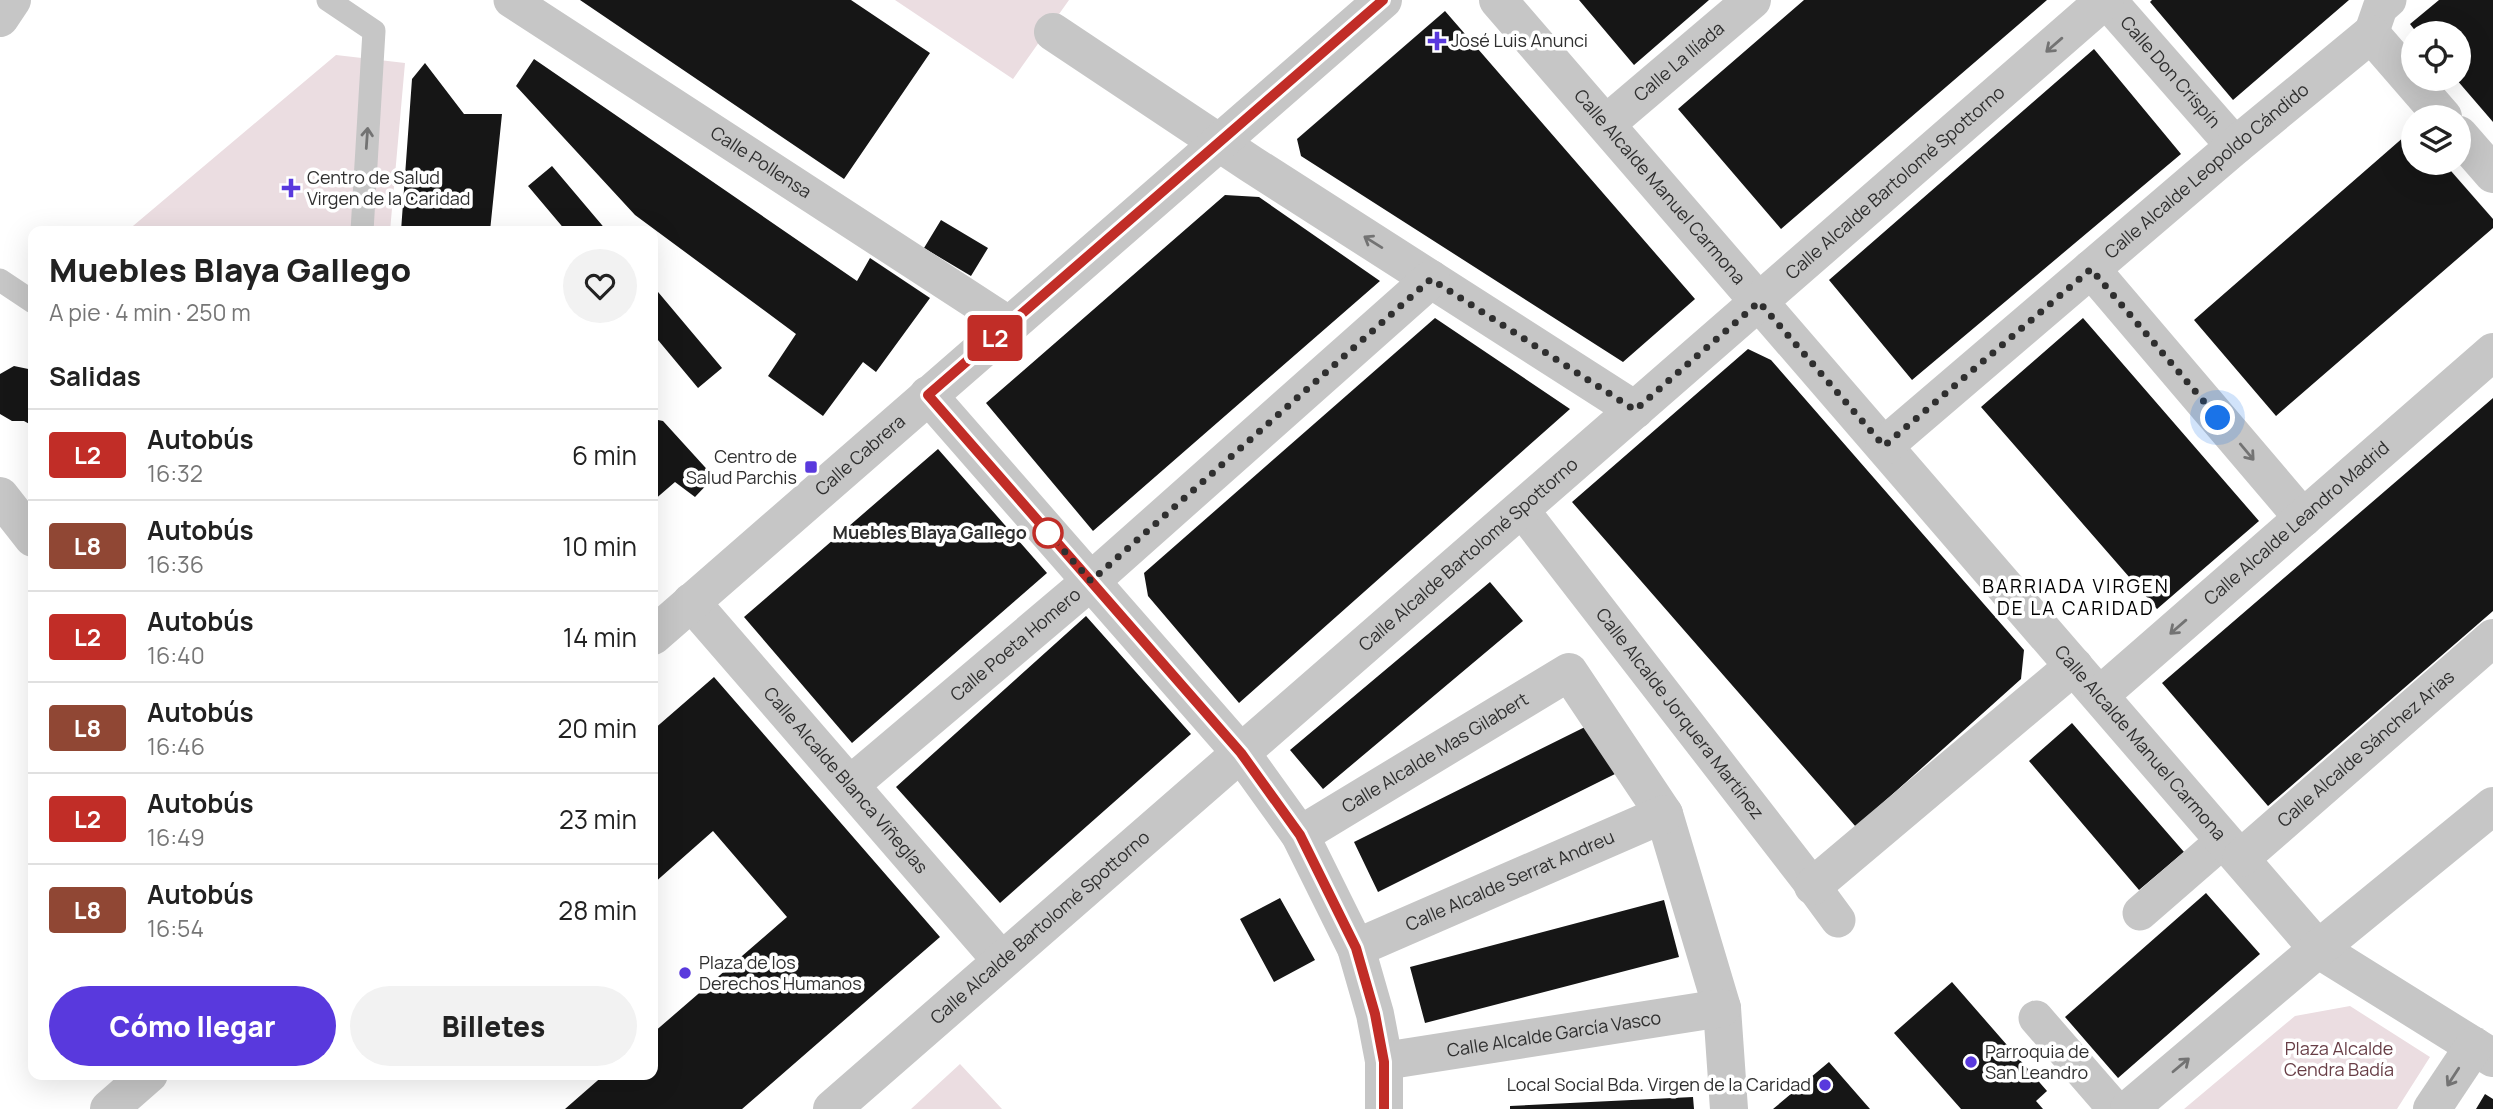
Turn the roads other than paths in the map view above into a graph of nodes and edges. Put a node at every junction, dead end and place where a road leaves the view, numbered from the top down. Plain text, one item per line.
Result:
1 (12, 0) edge
2 (328, 0) edge
3 (511, 0) edge
4 (1383, 0) edge
5 (1498, 0) edge
6 (1752, 0) edge
7 (2106, 0) edge
8 (2389, 0) edge
9 (0, 18) edge
10 (1053, 32) dead end
11 (2371, 34) junction
12 (2433, 105) edge
13 (1606, 124) junction
14 (1219, 143) junction
15 (2235, 146) junction
16 (2471, 149) edge
17 (2493, 174) edge
18 (362, 226) edge
19 (2091, 269) junction
20 (1431, 279) junction
21 (0, 280) edge
22 (28, 299) edge
23 (1759, 302) junction
24 (1011, 325) junction
25 (2493, 352) edge
26 (928, 395) junction
27 (1635, 410) junction
28 (1884, 446) junction
29 (0, 496) edge
30 (1521, 509) junction
31 (2303, 518) junction
32 (28, 532) edge
33 (1091, 581) junction
34 (691, 602) junction
35 (658, 632) edge
36 (2493, 638) edge
37 (2074, 666) junction
38 (2100, 695) junction
39 (1241, 753) junction
40 (850, 785) junction
41 (2493, 806) edge
42 (1664, 814) junction
43 (1300, 835) junction
44 (2232, 849) junction
45 (1813, 886) junction
46 (2140, 912) dead end
47 (1838, 920) dead end
48 (1356, 948) junction
49 (2318, 948) junction
50 (1001, 960) junction
51 (1722, 1008) junction
52 (2036, 1018) dead end
53 (2484, 1052) edge
54 (1384, 1062) junction
55 (142, 1080) edge
56 (110, 1109) edge
57 (832, 1109) edge
58 (1384, 1109) edge
59 (1729, 1109) edge
60 (2115, 1109) edge
61 (2129, 1109) edge
62 (2432, 1109) edge

1 - 9 street
18 -> 2 lane
3 - 24 street, Calle Pollensa
4 - 14 street, Calle Cabrera
5 - 13 street, Calle Alcalde Manuel Carmona
6 - 13 street, Calle La Ilíada
7 - 15 street, Calle Don Crispín
7 -> 23 street, Calle Alcalde Bartolomé Spottorno
8 - 11 street, Calle Alcalde Leopoldo Cándido
10 - 14 street
11 - 12 street
11 - 15 street, Calle Alcalde Leopoldo Cándido
13 - 23 street, Calle Alcalde Manuel Carmona
20 -> 14 street
14 - 24 street, Calle Cabrera
15 - 19 street, Calle Alcalde Leopoldo Cándido
16 - 17 street
19 - 28 street, Calle Alcalde Leopoldo Cándido
19 -> 31 street
20 - 27 street
20 - 33 street, Calle Poeta Homero
21 - 22 lane
23 - 27 street, Calle Alcalde Bartolomé Spottorno
23 - 28 street, Calle Alcalde Manuel Carmona
24 - 26 street, Calle Cabrera
25 - 31 street, Calle Alcalde Leandro Madrid
26 - 33 street
26 - 34 street, Calle Cabrera
27 - 30 street, Calle Alcalde Bartolomé Spottorno
28 - 37 street, Calle Alcalde Manuel Carmona
29 - 32 street
30 - 39 street, Calle Alcalde Bartolomé Spottorno
30 - 45 street, Calle Alcalde Jorquera Martínez
31 -> 38 street, Calle Alcalde Leandro Madrid
33 - 39 street
33 - 40 street, Calle Poeta Homero
34 - 35 street, Calle Cabrera
34 - 40 street, Calle Alcalde Blanca Viñeglas
36 - 44 street, Calle Alcalde Sánchez Arias
37 - 38 street, Calle Alcalde Manuel Carmona
37 - 45 street
38 - 44 street, Calle Alcalde Manuel Carmona
39 - 43 street
39 - 50 street, Calle Alcalde Bartolomé Spottorno
40 - 50 street, Calle Alcalde Blanca Viñeglas
41 - 49 street
42 - 43 street, Calle Alcalde Mas Gilabert
42 - 48 street, Calle Alcalde Serrat Andreu
42 - 51 street
43 - 48 street
44 - 46 street
44 - 49 street, Calle Alcalde Manuel Carmona
45 - 47 street, Calle Alcalde Jorquera Martínez
48 - 54 street
49 - 53 street, Calle Alcalde Manuel Carmona
61 -> 49 street
50 - 57 street, Calle Alcalde Bartolomé Spottorno
51 - 54 street, Calle Alcalde García Vasco
51 - 59 street
52 - 60 street
53 -> 62 street
54 - 58 street
55 - 56 street

